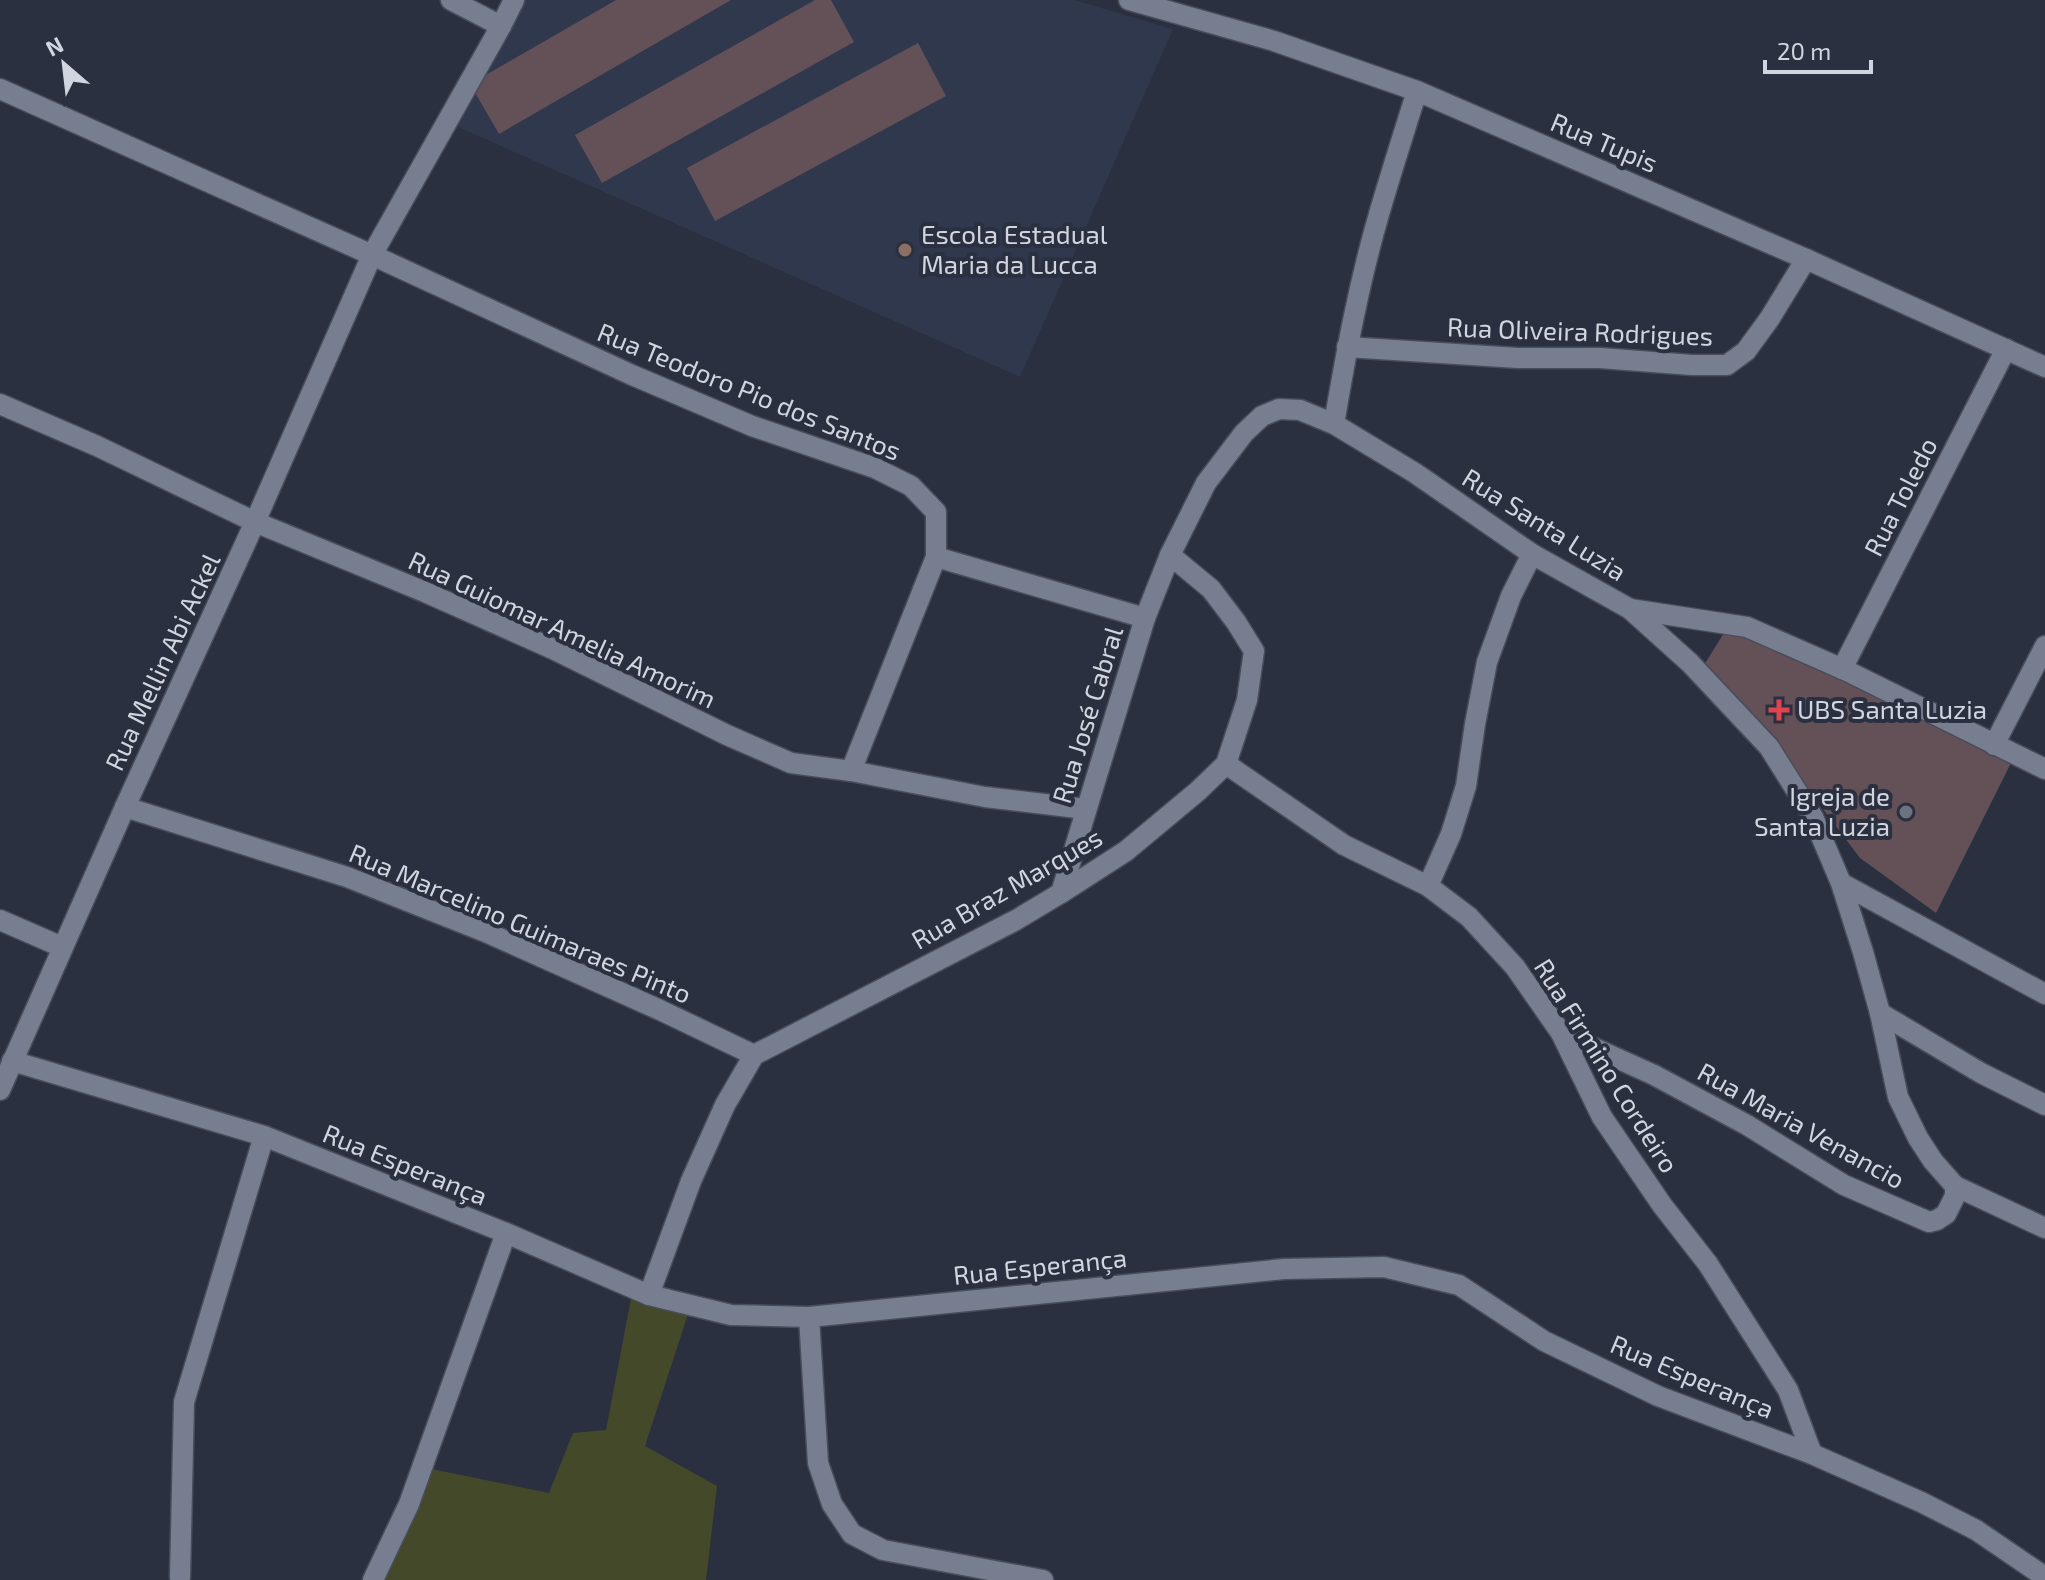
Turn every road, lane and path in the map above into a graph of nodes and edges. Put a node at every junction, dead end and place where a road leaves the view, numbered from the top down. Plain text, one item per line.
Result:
1 (451, 0) edge
2 (514, 0) edge
3 (1129, 0) edge
4 (501, 26) junction
5 (0, 89) edge
6 (1417, 91) junction
7 (372, 255) junction
8 (1806, 259) junction
9 (1347, 347) junction
10 (2006, 349) junction
11 (2045, 367) edge
12 (0, 404) edge
13 (1334, 424) junction
14 (255, 522) junction
15 (1532, 554) junction
16 (1170, 555) junction
17 (936, 557) junction
18 (1630, 609) junction
19 (1145, 618) junction
20 (2045, 646) edge
21 (1842, 669) junction
22 (1994, 745) junction
23 (1226, 764) junction
24 (2045, 769) edge
25 (851, 771) junction
26 (125, 807) junction
27 (1086, 809) junction
28 (1841, 883) junction
29 (1428, 886) junction
30 (1061, 893) junction
31 (0, 920) edge
32 (62, 947) junction
33 (2045, 994) edge
34 (1880, 1013) junction
35 (1561, 1033) junction
36 (754, 1055) junction
37 (12, 1061) junction
38 (0, 1090) edge
39 (2045, 1105) edge
40 (264, 1136) junction
41 (1955, 1186) junction
42 (2045, 1228) edge
43 (506, 1233) junction
44 (649, 1295) junction
45 (809, 1317) junction
46 (1812, 1454) junction
47 (180, 1577) dead end
48 (2043, 1579) edge
49 (373, 1580) edge
50 (1043, 1580) edge

1 - 4 street
2 - 4 street, Rua Mellin Abi Ackel
3 - 6 street, Rua Tupis
4 - 7 street, Rua Mellin Abi Ackel
5 - 7 street, Rua Teodoro Pio dos Santos
6 - 8 street, Rua Tupis
6 - 9 street
7 - 14 street, Rua Mellin Abi Ackel
7 - 17 street, Rua Teodoro Pio dos Santos
8 - 9 street, Rua Oliveira Rodrigues
8 - 10 street, Rua Tupis
9 - 13 street
10 - 11 street, Rua Tupis
10 - 21 street, Rua Toledo
12 - 14 street, Rua Guiomar Amelia Amorim
13 - 15 street, Rua Santa Luzia
13 - 16 street, Rua Santa Luzia
14 - 25 street, Rua Guiomar Amelia Amorim
14 - 26 street, Rua Mellin Abi Ackel
15 - 18 street, Rua Santa Luzia
15 - 29 street
16 - 19 street, Rua José Cabral
16 - 23 street, Rua Braz Marques
17 - 19 street
17 - 25 street, Rua Teodoro Pio dos Santos
18 - 21 street, Rua Santa Luzia
18 - 28 street, Rua Maria Venancio
19 - 27 street, Rua José Cabral
20 - 22 street
21 - 22 street, Rua Santa Luzia
22 - 24 street, Rua Santa Luzia
23 - 29 street, Rua Firmino Cordeiro
23 - 30 street, Rua Braz Marques
25 - 27 street, Rua Guiomar Amelia Amorim
26 - 32 street, Rua Mellin Abi Ackel
26 - 36 street, Rua Marcelino Guimaraes Pinto
27 - 30 street, Rua José Cabral
28 - 33 street
28 - 34 street, Rua Maria Venancio
29 - 35 street, Rua Firmino Cordeiro
30 - 36 street, Rua Braz Marques
31 - 32 street
32 - 37 street, Rua Mellin Abi Ackel
34 - 39 street
34 - 41 street, Rua Maria Venancio
35 - 41 street, Rua Maria Venancio
35 - 46 street, Rua Firmino Cordeiro
36 - 44 street
37 - 38 street, Rua Mellin Abi Ackel
37 - 40 street, Rua Esperança
40 - 43 street, Rua Esperança
40 - 47 street
41 - 42 street
43 - 44 street, Rua Esperança
43 - 49 street
44 - 45 street, Rua Esperança
45 - 46 street, Rua Esperança
45 - 50 street
46 - 48 street, Rua Esperança

